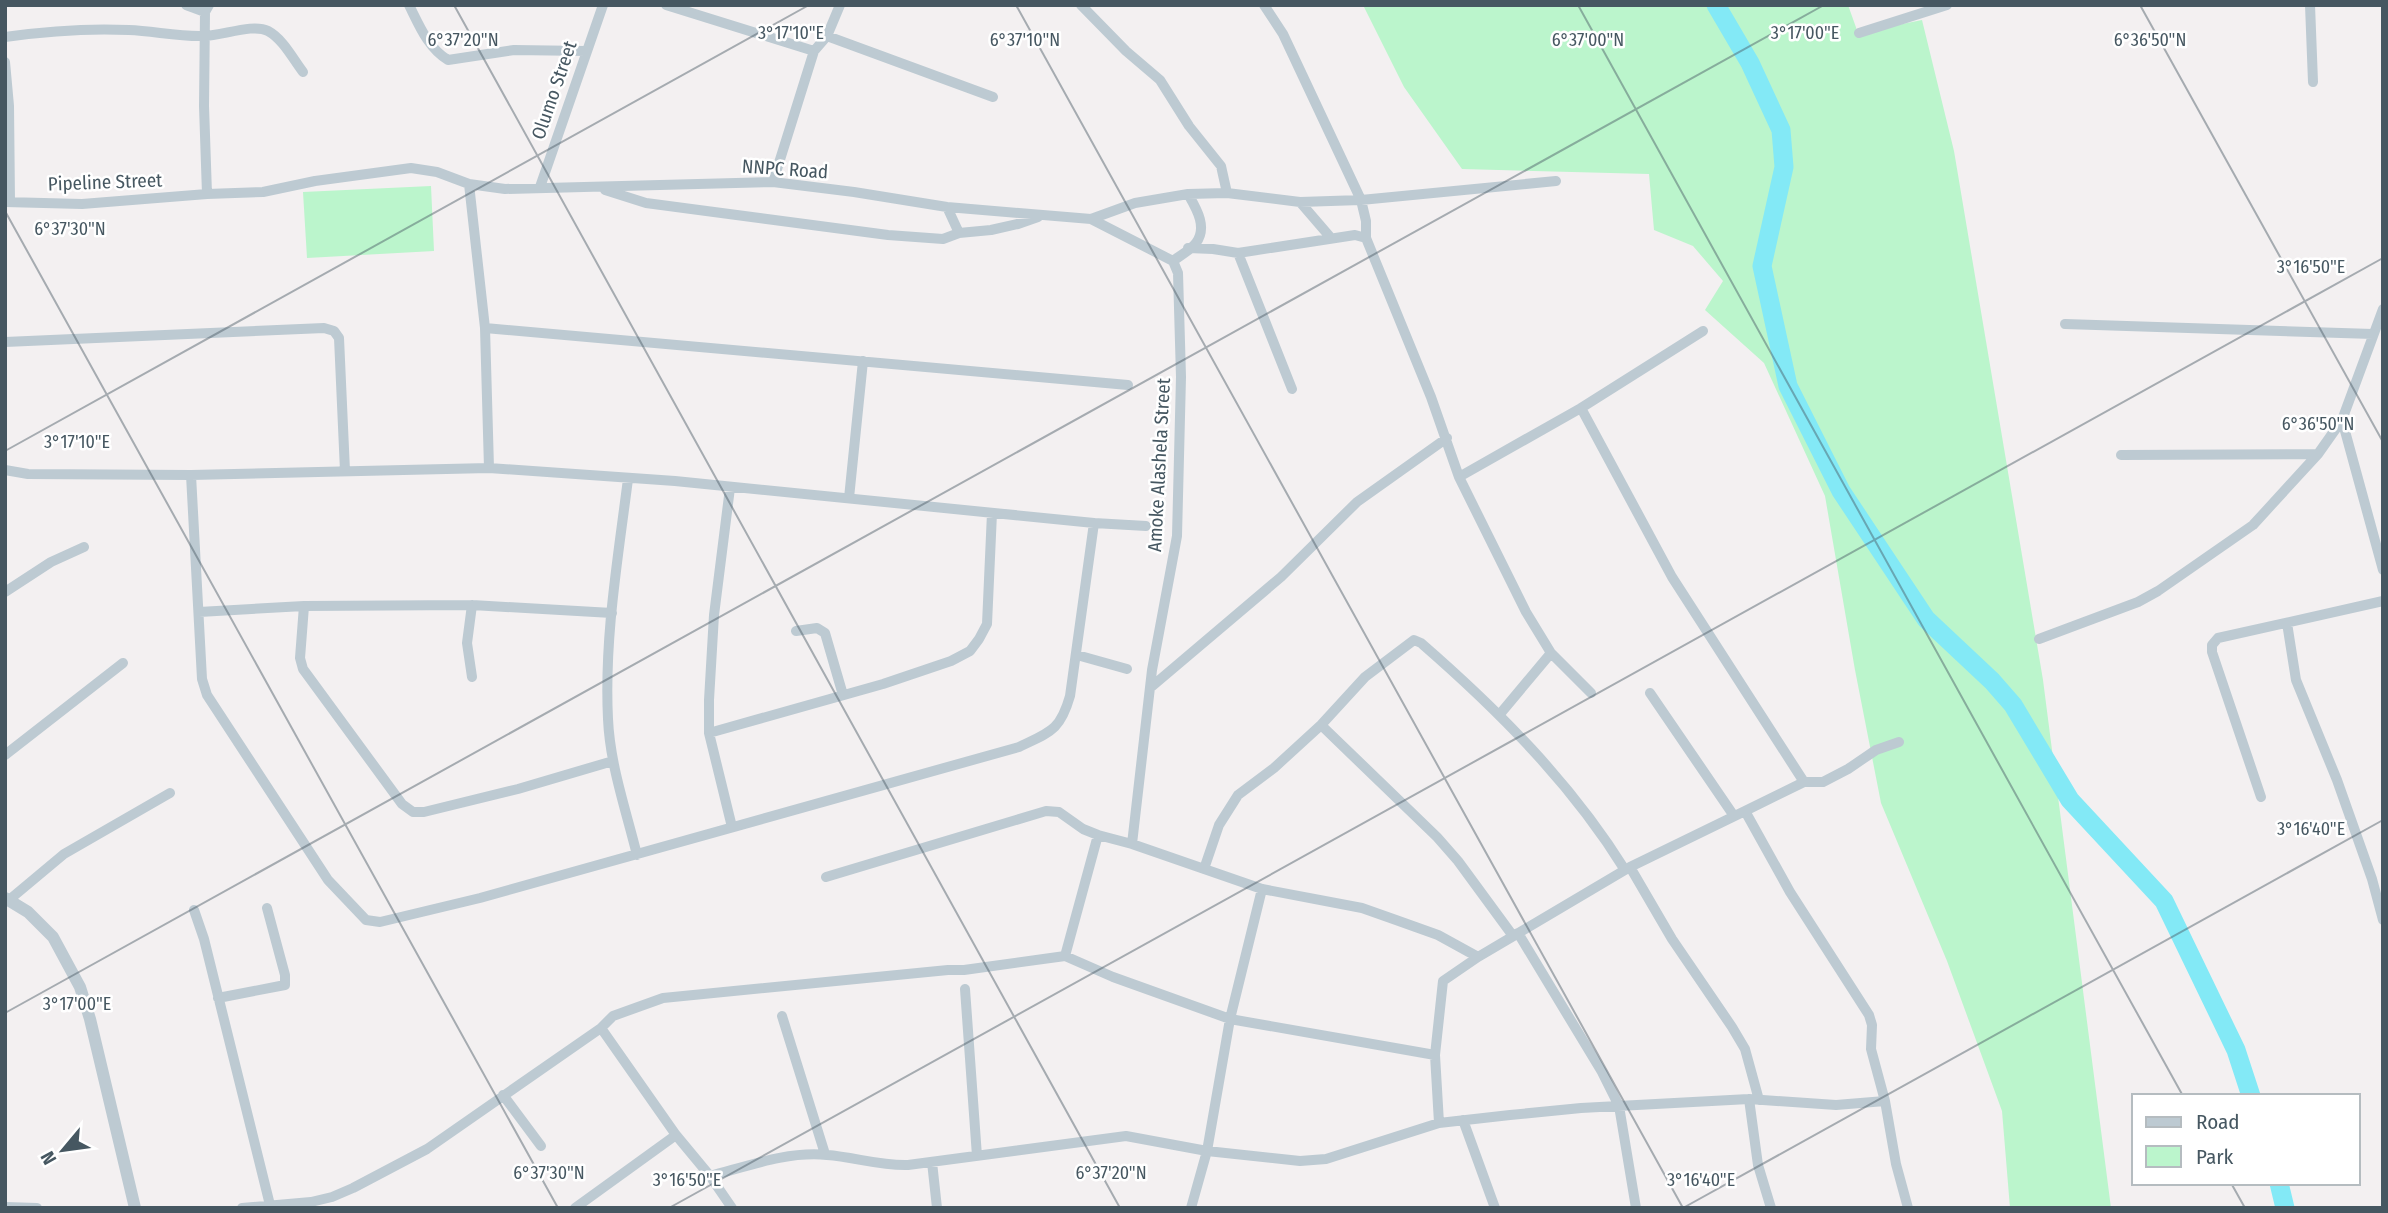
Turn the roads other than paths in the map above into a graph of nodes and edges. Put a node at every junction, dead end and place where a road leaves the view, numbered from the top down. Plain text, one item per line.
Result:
1 (186, 5) edge
2 (409, 5) edge
3 (603, 5) edge
4 (666, 5) edge
5 (840, 5) edge
6 (1081, 5) edge
7 (1264, 5) edge
8 (1947, 5) edge
9 (2310, 5) edge
10 (207, 8) edge
11 (1859, 33) dead end
12 (827, 36) junction
13 (5, 37) edge
14 (205, 37) junction
15 (586, 51) junction
16 (814, 51) junction
17 (5, 62) edge
18 (303, 72) dead end
19 (2313, 82) dead end
20 (993, 97) dead end
21 (1556, 181) dead end
22 (773, 182) junction
23 (469, 184) junction
24 (540, 187) junction
25 (597, 187) junction
26 (1227, 193) junction
27 (207, 194) junction
28 (1188, 194) junction
29 (1360, 200) junction
30 (8, 202) edge
31 (1300, 202) junction
32 (947, 207) junction
33 (1041, 216) junction
34 (1091, 219) junction
35 (959, 233) junction
36 (1331, 238) junction
37 (1366, 238) junction
38 (1188, 248) junction
39 (1238, 253) junction
40 (1173, 261) junction
41 (2383, 309) edge
42 (2065, 324) dead end
43 (485, 328) junction
44 (1703, 331) dead end
45 (2373, 334) junction
46 (5, 342) edge
47 (863, 360) junction
48 (1128, 384) dead end
49 (1292, 389) dead end
50 (1581, 408) junction
51 (2342, 420) junction
52 (1447, 438) junction
53 (2121, 454) dead end
54 (2318, 454) junction
55 (489, 468) junction
56 (5, 470) edge
57 (345, 471) junction
58 (191, 475) junction
59 (1459, 477) junction
60 (628, 479) junction
61 (730, 488) junction
62 (849, 498) junction
63 (992, 513) junction
64 (1094, 523) junction
65 (1146, 526) dead end
66 (83, 547) dead end
67 (2383, 570) edge
68 (5, 592) edge
69 (2383, 601) edge
70 (304, 606) junction
71 (472, 606) junction
72 (199, 612) junction
73 (612, 613) junction
74 (2287, 623) junction
75 (796, 631) dead end
76 (2039, 639) dead end
77 (1551, 653) junction
78 (1077, 655) junction
79 (123, 663) dead end
80 (1127, 669) dead end
81 (472, 677) dead end
82 (1150, 688) junction
83 (1591, 693) dead end
84 (1650, 693) dead end
85 (843, 695) junction
86 (1500, 714) junction
87 (1321, 725) junction
88 (709, 733) junction
89 (1899, 742) dead end
90 (5, 755) edge
91 (613, 761) junction
92 (1804, 782) junction
93 (170, 793) dead end
94 (2261, 797) dead end
95 (1745, 811) junction
96 (1734, 816) junction
97 (732, 827) junction
98 (1098, 835) junction
99 (1132, 844) junction
100 (637, 855) junction
101 (1628, 868) junction
102 (1204, 869) junction
103 (826, 877) dead end
104 (1262, 889) junction
105 (7, 899) edge
106 (267, 908) dead end
107 (194, 910) dead end
108 (2383, 920) edge
109 (1516, 934) junction
110 (1065, 956) junction
111 (1478, 957) junction
112 (965, 989) dead end
113 (218, 998) junction
114 (782, 1016) dead end
115 (1230, 1019) junction
116 (601, 1028) junction
117 (1434, 1055) junction
118 (503, 1095) junction
119 (1754, 1100) junction
120 (1885, 1101) junction
121 (1619, 1106) junction
122 (1462, 1120) junction
123 (1439, 1123) junction
124 (676, 1135) junction
125 (541, 1146) dead end
126 (1207, 1151) junction
127 (825, 1154) junction
128 (978, 1156) junction
129 (932, 1162) junction
130 (710, 1177) junction
131 (270, 1205) junction
132 (5, 1207) edge
133 (37, 1208) edge
134 (135, 1208) edge
135 (242, 1208) edge
136 (575, 1208) edge
137 (732, 1208) edge
138 (937, 1208) edge
139 (1191, 1208) edge
140 (1495, 1208) edge
141 (1636, 1208) edge
142 (1771, 1208) edge
143 (1908, 1208) edge

1 - 10 street
2 - 15 street
3 - 15 street, Olumo Street
4 - 16 street
5 - 12 street
6 - 26 street
7 - 29 street
8 - 11 street
9 - 19 street
10 - 14 street
12 - 16 street
12 - 20 street
13 - 14 street
14 - 18 street
14 - 27 street
15 - 24 street, Olumo Street
16 - 22 street
17 - 30 street
21 - 29 street, NNPC Road
22 - 25 street, NNPC Road
22 - 32 street, NNPC Road
23 - 24 street, NNPC Road
23 - 27 street, NNPC Road
23 - 43 street
24 - 25 street, NNPC Road
25 - 35 street
26 - 28 street, NNPC Road
26 - 31 street, NNPC Road
27 - 30 street, Pipeline Street
28 - 34 street, NNPC Road
28 - 38 street
29 - 31 street, NNPC Road
29 - 37 street
31 - 36 street
32 - 33 street, NNPC Road
32 - 35 street
33 - 34 street, NNPC Road
33 - 35 street
34 - 40 street
36 - 37 street
36 - 39 street
37 - 52 street
38 - 39 street
38 - 40 street
39 - 49 street
40 - 82 street, Amoke Alashela Street
41 - 45 street
42 - 45 street
43 - 47 street
43 - 55 street
44 - 50 street
45 - 51 street
46 - 57 street
47 - 48 street
47 - 62 street
50 - 59 street
50 - 92 street
51 - 54 street
51 - 67 street
52 - 59 street
52 - 82 street
53 - 54 street
54 - 76 street
55 - 57 street
55 - 60 street
56 - 58 street
57 - 58 street
58 - 72 street
59 - 77 street
60 - 61 street
60 - 73 street
61 - 62 street
61 - 88 street
62 - 63 street
63 - 64 street
63 - 85 street
64 - 65 street
64 - 78 street
66 - 68 street
69 - 74 street
70 - 71 street
70 - 72 street
70 - 91 street
71 - 73 street
71 - 81 street
72 - 100 street
73 - 91 street
74 - 94 street
74 - 108 street
75 - 85 street
77 - 83 street
77 - 86 street
78 - 80 street
78 - 97 street
79 - 90 street
82 - 99 street, Amoke Alashela Street
84 - 96 street
85 - 88 street
86 - 87 street
86 - 101 street
87 - 102 street
87 - 109 street
88 - 97 street
89 - 92 street
91 - 100 street
92 - 95 street
93 - 105 street
95 - 96 street
95 - 120 street
96 - 101 street
97 - 100 street
98 - 99 street
98 - 103 street
98 - 110 street
99 - 102 street
101 - 109 street
101 - 119 street
102 - 104 street
104 - 111 street
104 - 115 street
105 - 134 street
106 - 113 street
107 - 113 street
109 - 111 street
109 - 121 street
110 - 115 street
110 - 116 street
111 - 117 street
112 - 128 street
113 - 131 street
114 - 127 street
115 - 117 street
115 - 126 street
116 - 118 street
116 - 124 street
117 - 123 street
118 - 125 street
118 - 131 street
119 - 120 street
119 - 121 street
119 - 142 street
120 - 143 street
121 - 122 street
121 - 141 street
122 - 123 street
122 - 140 street
123 - 126 street
124 - 130 street
124 - 136 street
126 - 128 street
126 - 139 street
127 - 129 street
127 - 130 street
128 - 129 street
129 - 138 street
130 - 137 street
131 - 135 street
132 - 133 street

